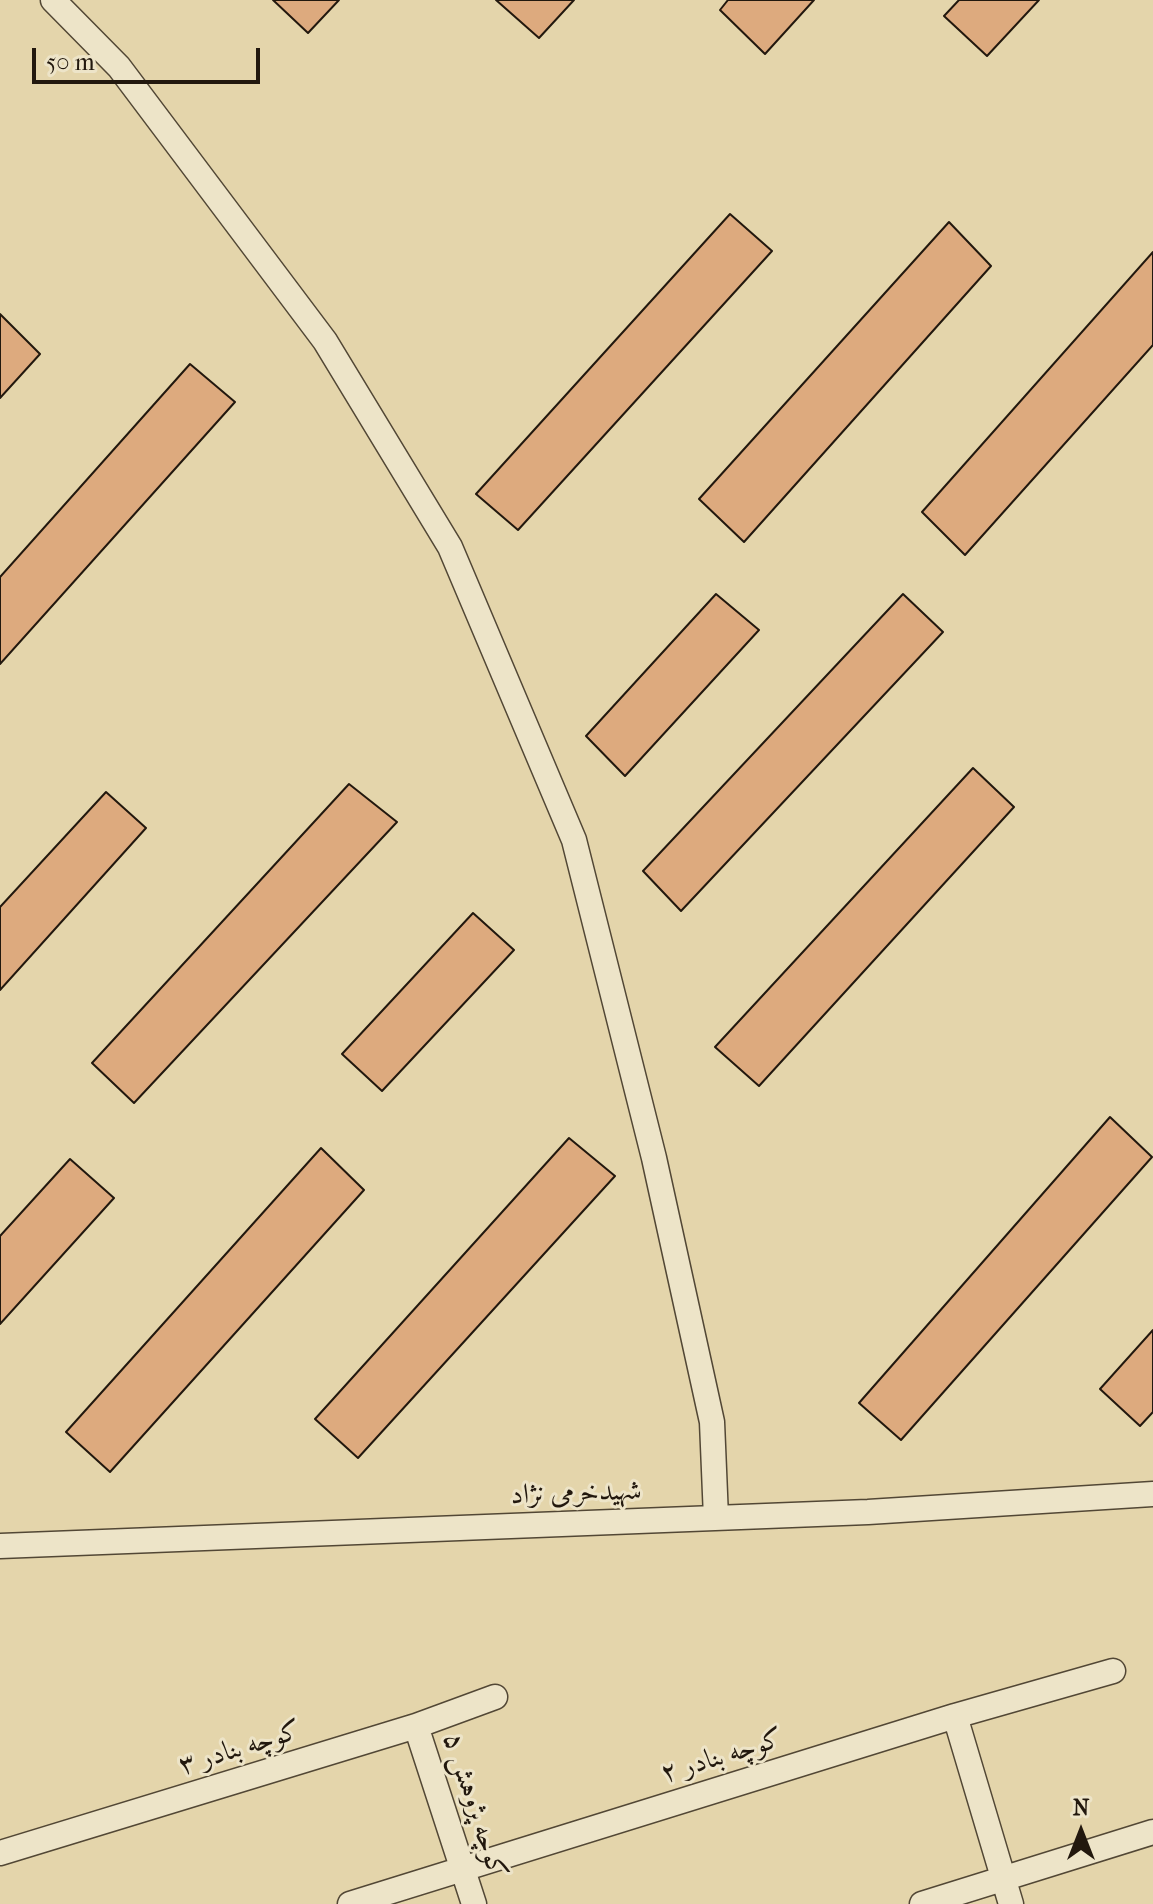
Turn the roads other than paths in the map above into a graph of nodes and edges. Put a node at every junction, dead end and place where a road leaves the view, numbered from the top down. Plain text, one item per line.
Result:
1 (53, 0) edge
2 (1153, 1494) edge
3 (716, 1518) junction
4 (0, 1546) edge
5 (1113, 1671) dead end
6 (495, 1697) dead end
7 (955, 1716) junction
8 (416, 1726) junction
9 (1153, 1832) edge
10 (0, 1853) edge
11 (463, 1869) junction
12 (1004, 1878) junction
13 (350, 1904) edge
14 (474, 1904) edge
15 (922, 1904) edge
16 (1011, 1904) edge

1 - 3 street
2 - 3 street, شهیدخرمی نژاد
3 - 4 street, شهیدخرمی نژاد
5 - 7 street, کوچه بنادر ۲
6 - 8 street, کوچه بنادر ۳
7 - 11 street, کوچه بنادر ۲
7 - 12 street
8 - 10 street, کوچه بنادر ۳
8 - 11 street, کوچه پژوهش ۵
9 - 12 street
11 - 13 street, کوچه بنادر ۲
11 - 14 street, کوچه پژوهش ۵
12 - 15 street
12 - 16 street

